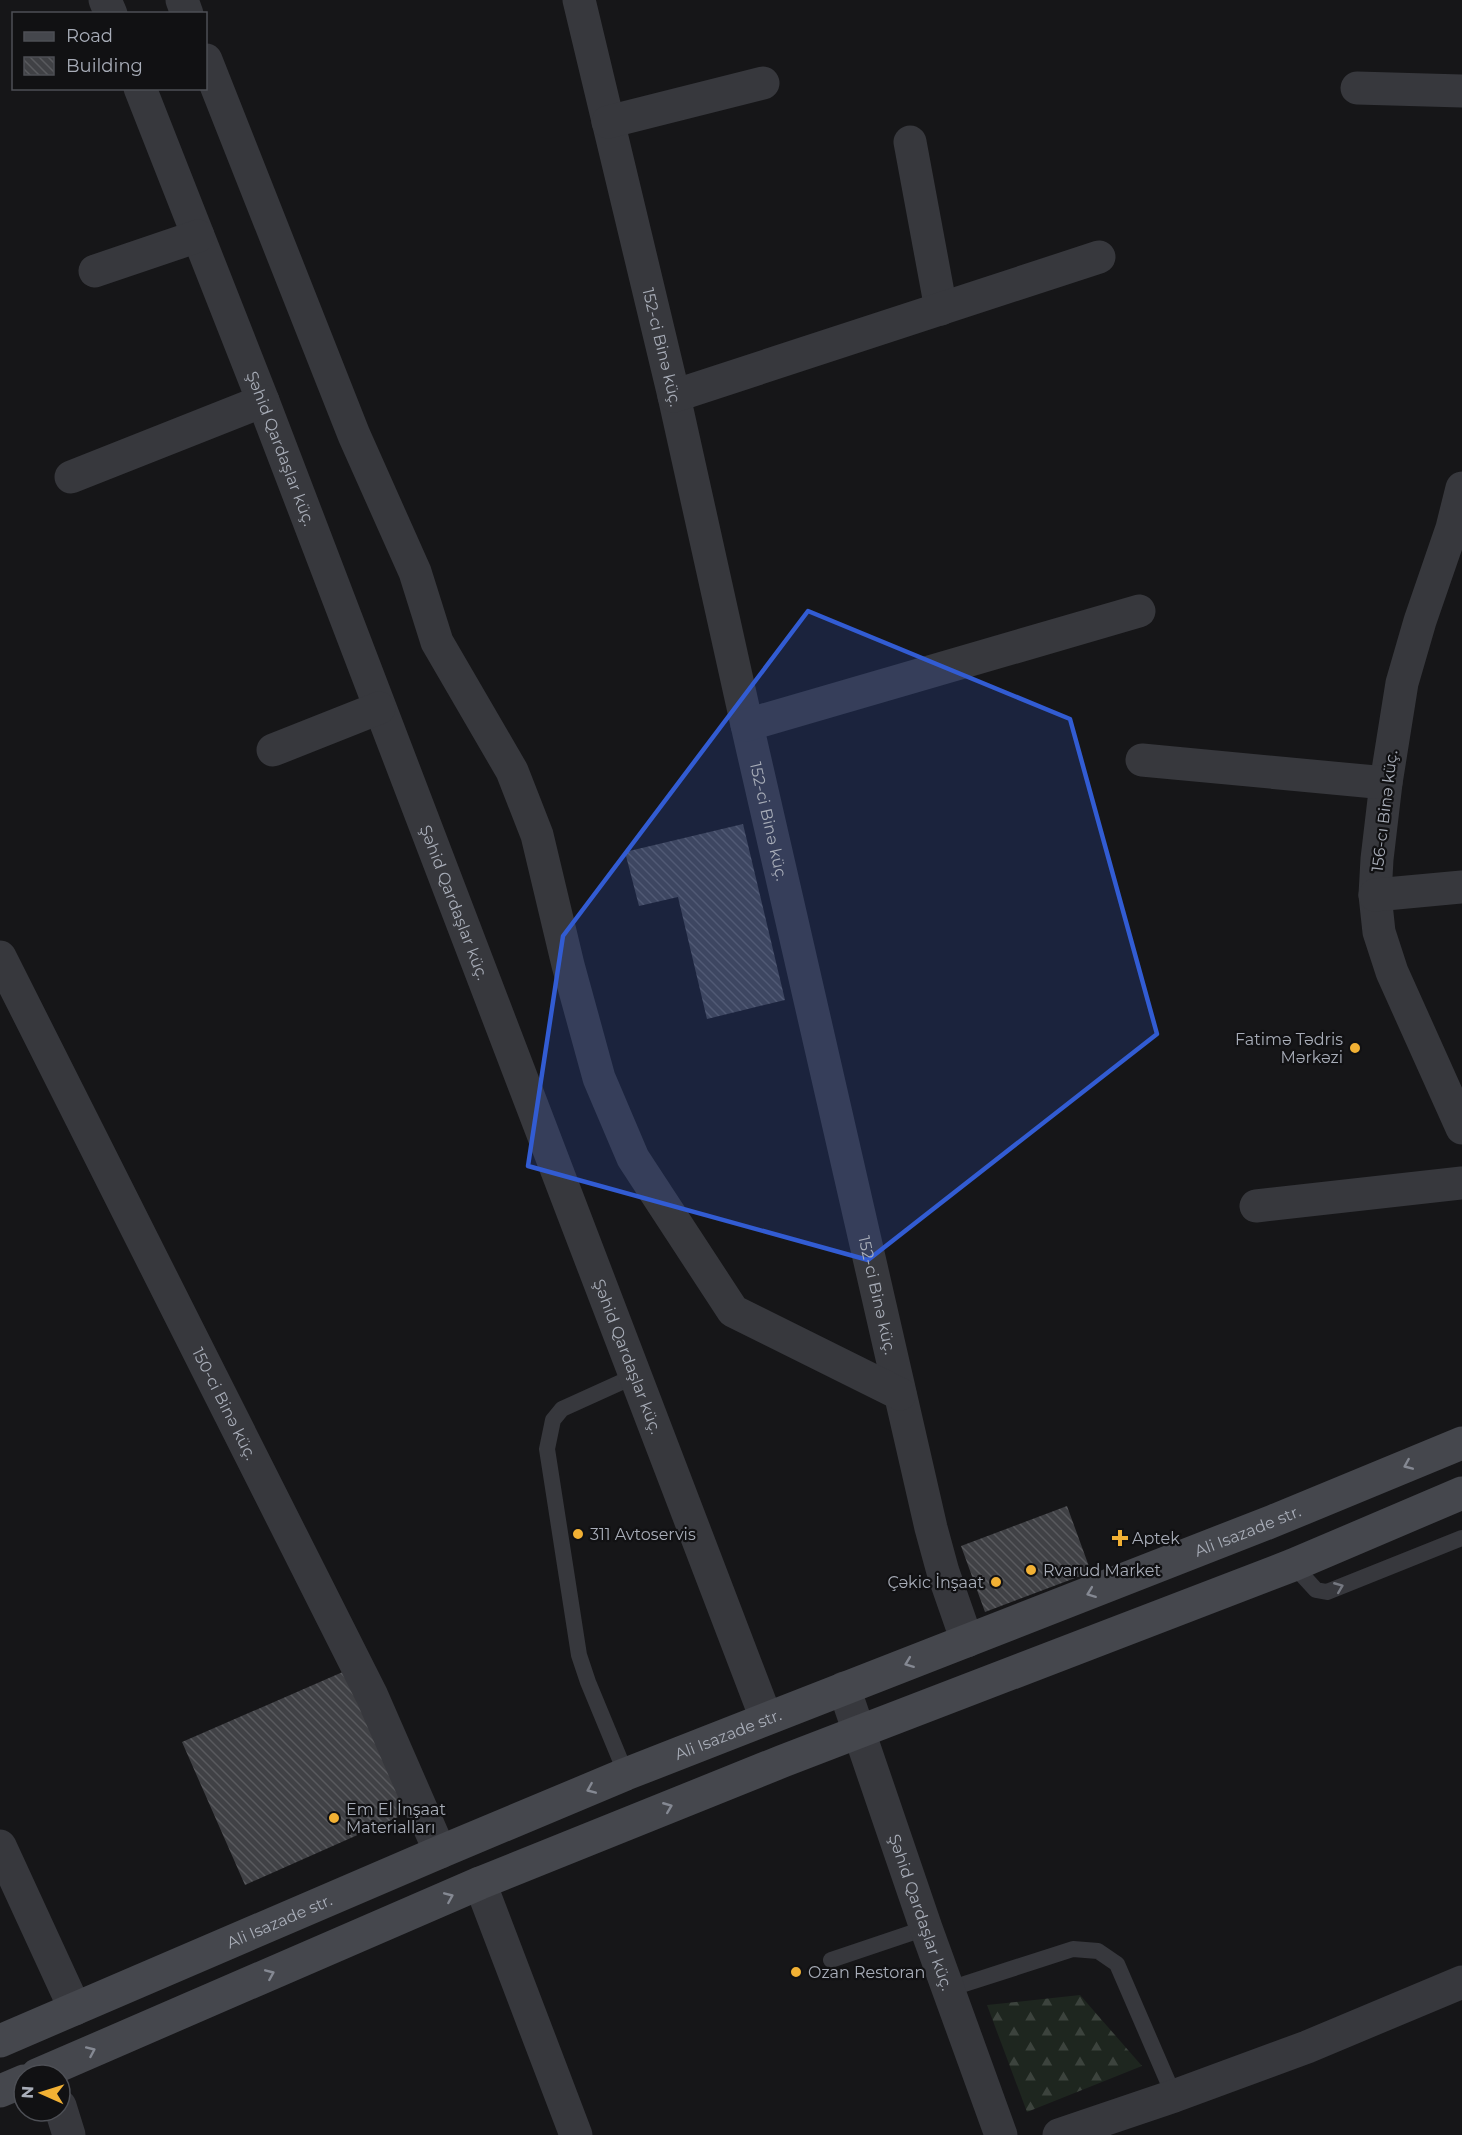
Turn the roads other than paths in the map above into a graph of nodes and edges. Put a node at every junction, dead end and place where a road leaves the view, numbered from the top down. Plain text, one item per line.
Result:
1 (579, 0) edge
2 (207, 63) edge
3 (763, 83) dead end
4 (1357, 88) dead end
5 (141, 90) edge
6 (1462, 91) edge
7 (608, 122) junction
8 (910, 142) dead end
9 (198, 236) junction
10 (1099, 257) dead end
11 (96, 270) dead end
12 (941, 309) junction
13 (674, 396) junction
14 (263, 401) junction
15 (71, 477) dead end
16 (1462, 488) edge
17 (1139, 610) dead end
18 (379, 708) junction
19 (747, 725) junction
20 (273, 750) dead end
21 (1142, 760) dead end
22 (1386, 783) junction
23 (1462, 887) edge
24 (1375, 895) junction
25 (0, 957) edge
26 (1462, 1128) edge
27 (1462, 1183) edge
28 (1256, 1206) dead end
29 (637, 1375) junction
30 (900, 1394) junction
31 (1462, 1443) edge
32 (1462, 1493) edge
33 (1462, 1538) edge
34 (1293, 1565) junction
35 (967, 1641) junction
36 (844, 1688) junction
37 (766, 1718) junction
38 (860, 1731) junction
39 (783, 1761) junction
40 (626, 1774) junction
41 (0, 1846) edge
42 (440, 1852) junction
43 (480, 1883) junction
44 (926, 1928) junction
45 (831, 1960) dead end
46 (1462, 1982) edge
47 (949, 1989) junction
48 (75, 2009) junction
49 (0, 2041) edge
50 (68, 2063) edge
51 (1174, 2096) junction
52 (576, 2135) edge
53 (1001, 2135) edge
54 (1059, 2135) edge

1 - 7 street, 152-ci Binə küç.
2 - 30 street
3 - 7 street
4 - 6 street
5 - 9 street, Şəhid Qardaşlar küç.
7 - 13 street, 152-ci Binə küç.
8 - 12 street
9 - 11 street
9 - 14 street, Şəhid Qardaşlar küç.
10 - 12 street
12 - 13 street
13 - 19 street, 152-ci Binə küç.
14 - 15 street
14 - 18 street, Şəhid Qardaşlar küç.
16 - 22 street, 156-cı Binə küç.
17 - 19 street
18 - 20 street
18 - 29 street, Şəhid Qardaşlar küç.
19 - 30 street, 152-ci Binə küç.
21 - 22 street
22 - 24 street, 156-cı Binə küç.
23 - 24 street
24 - 26 street, 156-cı Binə küç.
25 - 42 street, 150-ci Binə küç.
27 - 28 street
29 - 37 street, Şəhid Qardaşlar küç.
29 - 40 lane
30 - 35 street, 152-ci Binə küç.
31 -> 35 main road, Ali Isazade str.
32 - 34 main road
34 -> 33 lane
34 - 38 main road
35 -> 36 main road, Ali Isazade str.
36 - 37 main road, Ali Isazade str.
36 - 38 street, Şəhid Qardaşlar küç.
37 - 39 main road
37 - 40 main road, Ali Isazade str.
38 - 39 main road
38 - 44 street, Şəhid Qardaşlar küç.
43 -> 39 main road
40 -> 42 main road, Ali Isazade str.
41 - 48 street
42 - 48 main road, Ali Isazade str.
50 -> 43 main road
43 - 52 street
44 - 45 lane
44 - 47 street, Şəhid Qardaşlar küç.
46 - 51 street
47 - 51 lane
47 - 53 street, Şəhid Qardaşlar küç.
48 - 49 main road, Ali Isazade str.
51 - 54 street

